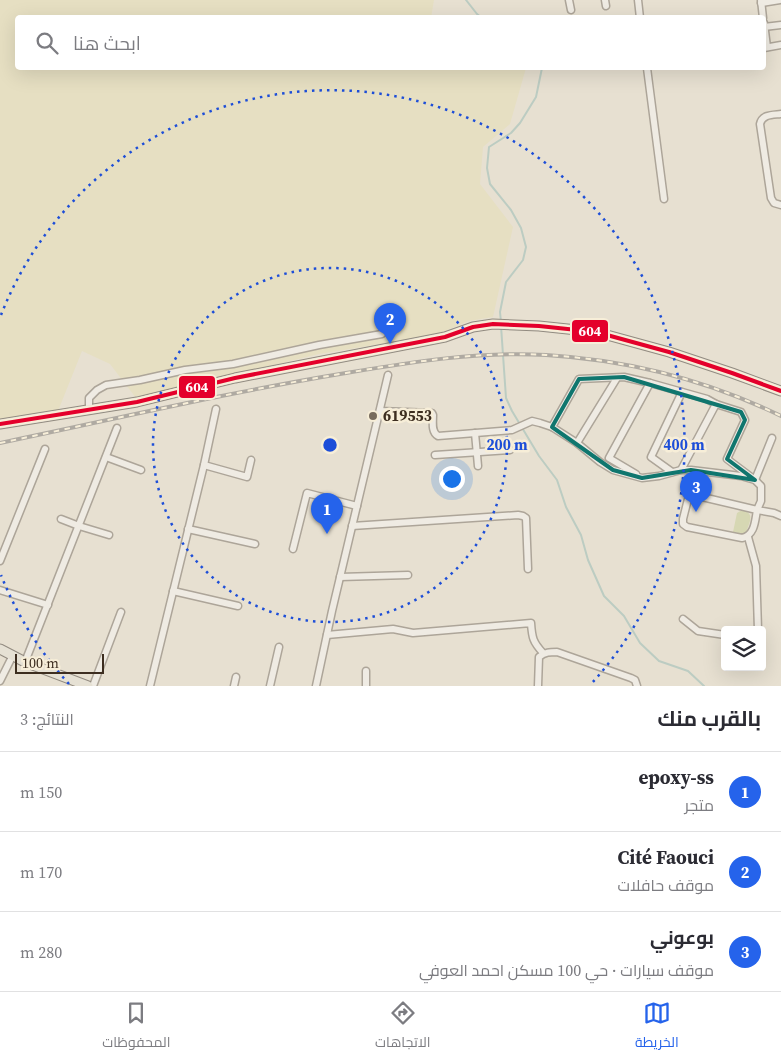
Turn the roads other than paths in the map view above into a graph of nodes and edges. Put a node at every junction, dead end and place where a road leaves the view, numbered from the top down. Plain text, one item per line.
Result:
1 (569, 0) edge
2 (638, 0) edge
3 (780, 0) edge
4 (761, 1) edge
5 (571, 10) dead end
6 (640, 15) edge
7 (763, 15) edge
8 (781, 25) edge
9 (766, 27) edge
10 (781, 45) edge
11 (766, 47) edge
12 (646, 70) edge
13 (781, 114) edge
14 (664, 199) dead end
15 (781, 205) edge
16 (382, 334) dead end
17 (388, 375) dead end
18 (617, 378) junction
19 (650, 384) junction
20 (781, 391) edge
21 (682, 392) junction
22 (716, 404) junction
23 (216, 409) dead end
24 (89, 410) junction
25 (380, 411) junction
26 (0, 424) edge
27 (552, 427) junction
28 (117, 428) dead end
29 (475, 433) junction
30 (772, 438) dead end
31 (577, 443) junction
32 (45, 449) dead end
33 (510, 450) dead end
34 (477, 452) junction
35 (435, 455) dead end
36 (106, 457) junction
37 (251, 460) dead end
38 (204, 465) junction
39 (478, 466) dead end
40 (141, 470) dead end
41 (681, 470) junction
42 (672, 472) junction
43 (642, 478) junction
44 (755, 480) junction
45 (357, 506) junction
46 (757, 510) junction
47 (781, 516) edge
48 (61, 519) dead end
49 (79, 526) junction
50 (352, 526) junction
51 (188, 528) junction
52 (109, 535) dead end
53 (748, 537) junction
54 (255, 544) dead end
55 (293, 549) dead end
56 (0, 561) edge
57 (528, 569) dead end
58 (408, 575) dead end
59 (340, 577) junction
60 (0, 590) edge
61 (173, 591) junction
62 (48, 605) junction
63 (238, 606) dead end
64 (121, 612) dead end
65 (683, 619) dead end
66 (758, 626) edge
67 (721, 634) edge
68 (327, 635) junction
69 (279, 647) dead end
70 (0, 649) edge
71 (543, 653) junction
72 (13, 655) junction
73 (25, 662) junction
74 (366, 671) dead end
75 (236, 677) dead end
76 (0, 681) edge
77 (88, 686) edge
78 (93, 686) edge
79 (150, 686) edge
80 (234, 686) edge
81 (270, 686) edge
82 (316, 686) edge
83 (366, 686) edge
84 (538, 686) edge
85 (638, 686) edge

1 - 5 street
2 - 6 street
3 - 4 street
4 - 7 street
8 - 9 street
10 - 11 street
12 - 14 street
13 - 15 street
16 - 24 street
17 - 25 street
18 - 19 street
18 - 27 street
18 - 31 street
19 - 21 street
19 - 43 street
20 - 24 main road
21 - 22 street
21 - 42 street
22 - 41 street
22 - 44 street
23 - 38 street
24 - 26 main road
25 - 29 street
25 - 45 street
27 - 29 street
27 - 31 street
28 - 36 street
29 - 34 street
30 - 44 street
31 - 43 street
32 - 56 street
33 - 34 street
34 - 35 street
34 - 39 street
36 - 40 street
36 - 49 street
37 - 38 street
38 - 51 street
41 - 42 street
41 - 44 street
42 - 43 street
44 - 46 street
45 - 50 street
45 - 55 street
46 - 47 street
46 - 53 street
46 - 53 street
48 - 49 street
49 - 52 street
49 - 62 street
50 - 57 street
50 - 59 street
51 - 54 street
51 - 61 street
53 - 66 street
58 - 59 street
59 - 68 street
60 - 62 street
61 - 63 street
61 - 79 street
62 - 73 street
64 - 78 street
65 - 67 street
68 - 71 street
68 - 82 street
69 - 81 street
70 - 72 main road
71 - 84 street
71 - 85 street
72 - 73 main road
72 - 76 street
73 - 77 main road
74 - 83 street
75 - 80 street

